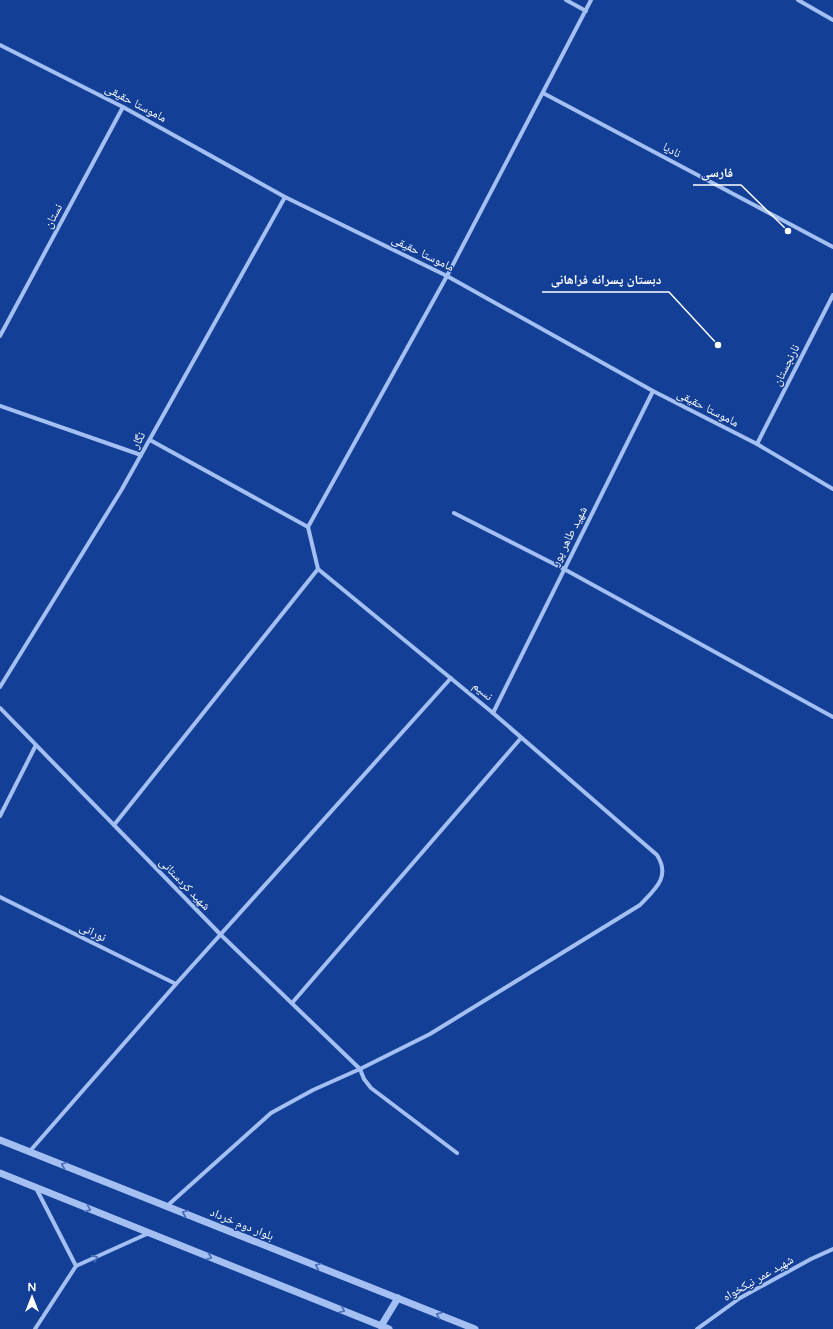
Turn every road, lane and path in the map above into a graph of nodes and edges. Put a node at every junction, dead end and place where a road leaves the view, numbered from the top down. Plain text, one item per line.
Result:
1 (566, 0) edge
2 (591, 0) edge
3 (798, 0) edge
4 (586, 11) junction
5 (833, 20) edge
6 (0, 44) edge
7 (544, 93) junction
8 (123, 107) junction
9 (285, 197) junction
10 (833, 247) edge
11 (447, 276) junction
12 (833, 295) edge
13 (0, 336) edge
14 (653, 391) junction
15 (0, 406) edge
16 (150, 440) junction
17 (758, 444) junction
18 (141, 455) junction
19 (833, 489) edge
20 (454, 513) dead end
21 (308, 527) junction
22 (318, 569) junction
23 (564, 569) junction
24 (451, 678) junction
25 (0, 687) edge
26 (0, 708) edge
27 (493, 713) junction
28 (833, 717) edge
29 (521, 738) junction
30 (36, 745) junction
31 (0, 816) edge
32 (114, 825) junction
33 (0, 897) edge
34 (221, 935) junction
35 (176, 984) junction
36 (292, 1003) junction
37 (360, 1069) junction
38 (0, 1140) edge
39 (30, 1151) junction
40 (457, 1153) dead end
41 (0, 1173) edge
42 (36, 1187) junction
43 (167, 1206) junction
44 (149, 1233) junction
45 (833, 1249) edge
46 (76, 1266) junction
47 (398, 1298) junction
48 (381, 1326) junction
49 (35, 1329) edge
50 (389, 1329) edge
51 (475, 1329) edge
52 (697, 1329) edge

1 - 4 street
2 - 4 street
3 - 5 street
4 - 7 street
6 - 8 street, ماموستا حقیقی
7 - 10 street, نادیا
7 - 11 street
8 - 9 street, ماموستا حقیقی
8 - 13 street, نستان
9 - 11 street, ماموستا حقیقی
9 - 16 street, نگار
11 - 14 street, ماموستا حقیقی
11 - 21 street
12 - 17 street, نارنجستان
14 - 17 street, ماموستا حقیقی
14 - 23 street, شهید طاهر پور
15 - 18 street
16 - 18 street, نگار
16 - 21 street
17 - 19 street, ماموستا حقیقی
18 - 25 street, نگار
20 - 23 street
21 - 22 street
22 - 24 street, نسیم
22 - 32 street
23 - 27 street, شهید طاهر پور
23 - 28 street
24 - 27 street, نسیم
24 - 34 street
26 - 30 street, شهید کردستانی
27 - 29 street, نسیم
29 - 36 street
29 - 37 street, نسیم
30 - 31 street
30 - 32 street, شهید کردستانی
32 - 34 street, شهید کردستانی
33 - 35 street, نورانی
34 - 35 street
34 - 36 street, شهید کردستانی
35 - 39 street
36 - 37 street, شهید کردستانی
37 - 40 street, شهید کردستانی
37 - 43 street
38 - 39 street, بلوار دوم خرداد
43 -> 39 street, بلوار دوم خرداد
41 - 42 street
42 -> 44 street
42 - 46 street
47 -> 43 street, بلوار دوم خرداد
46 -> 44 street
44 -> 48 street
45 - 52 street, شهید عمر نیکخواه
46 - 49 street
47 - 48 street
51 -> 47 street, بلوار دوم خرداد
48 - 50 street

